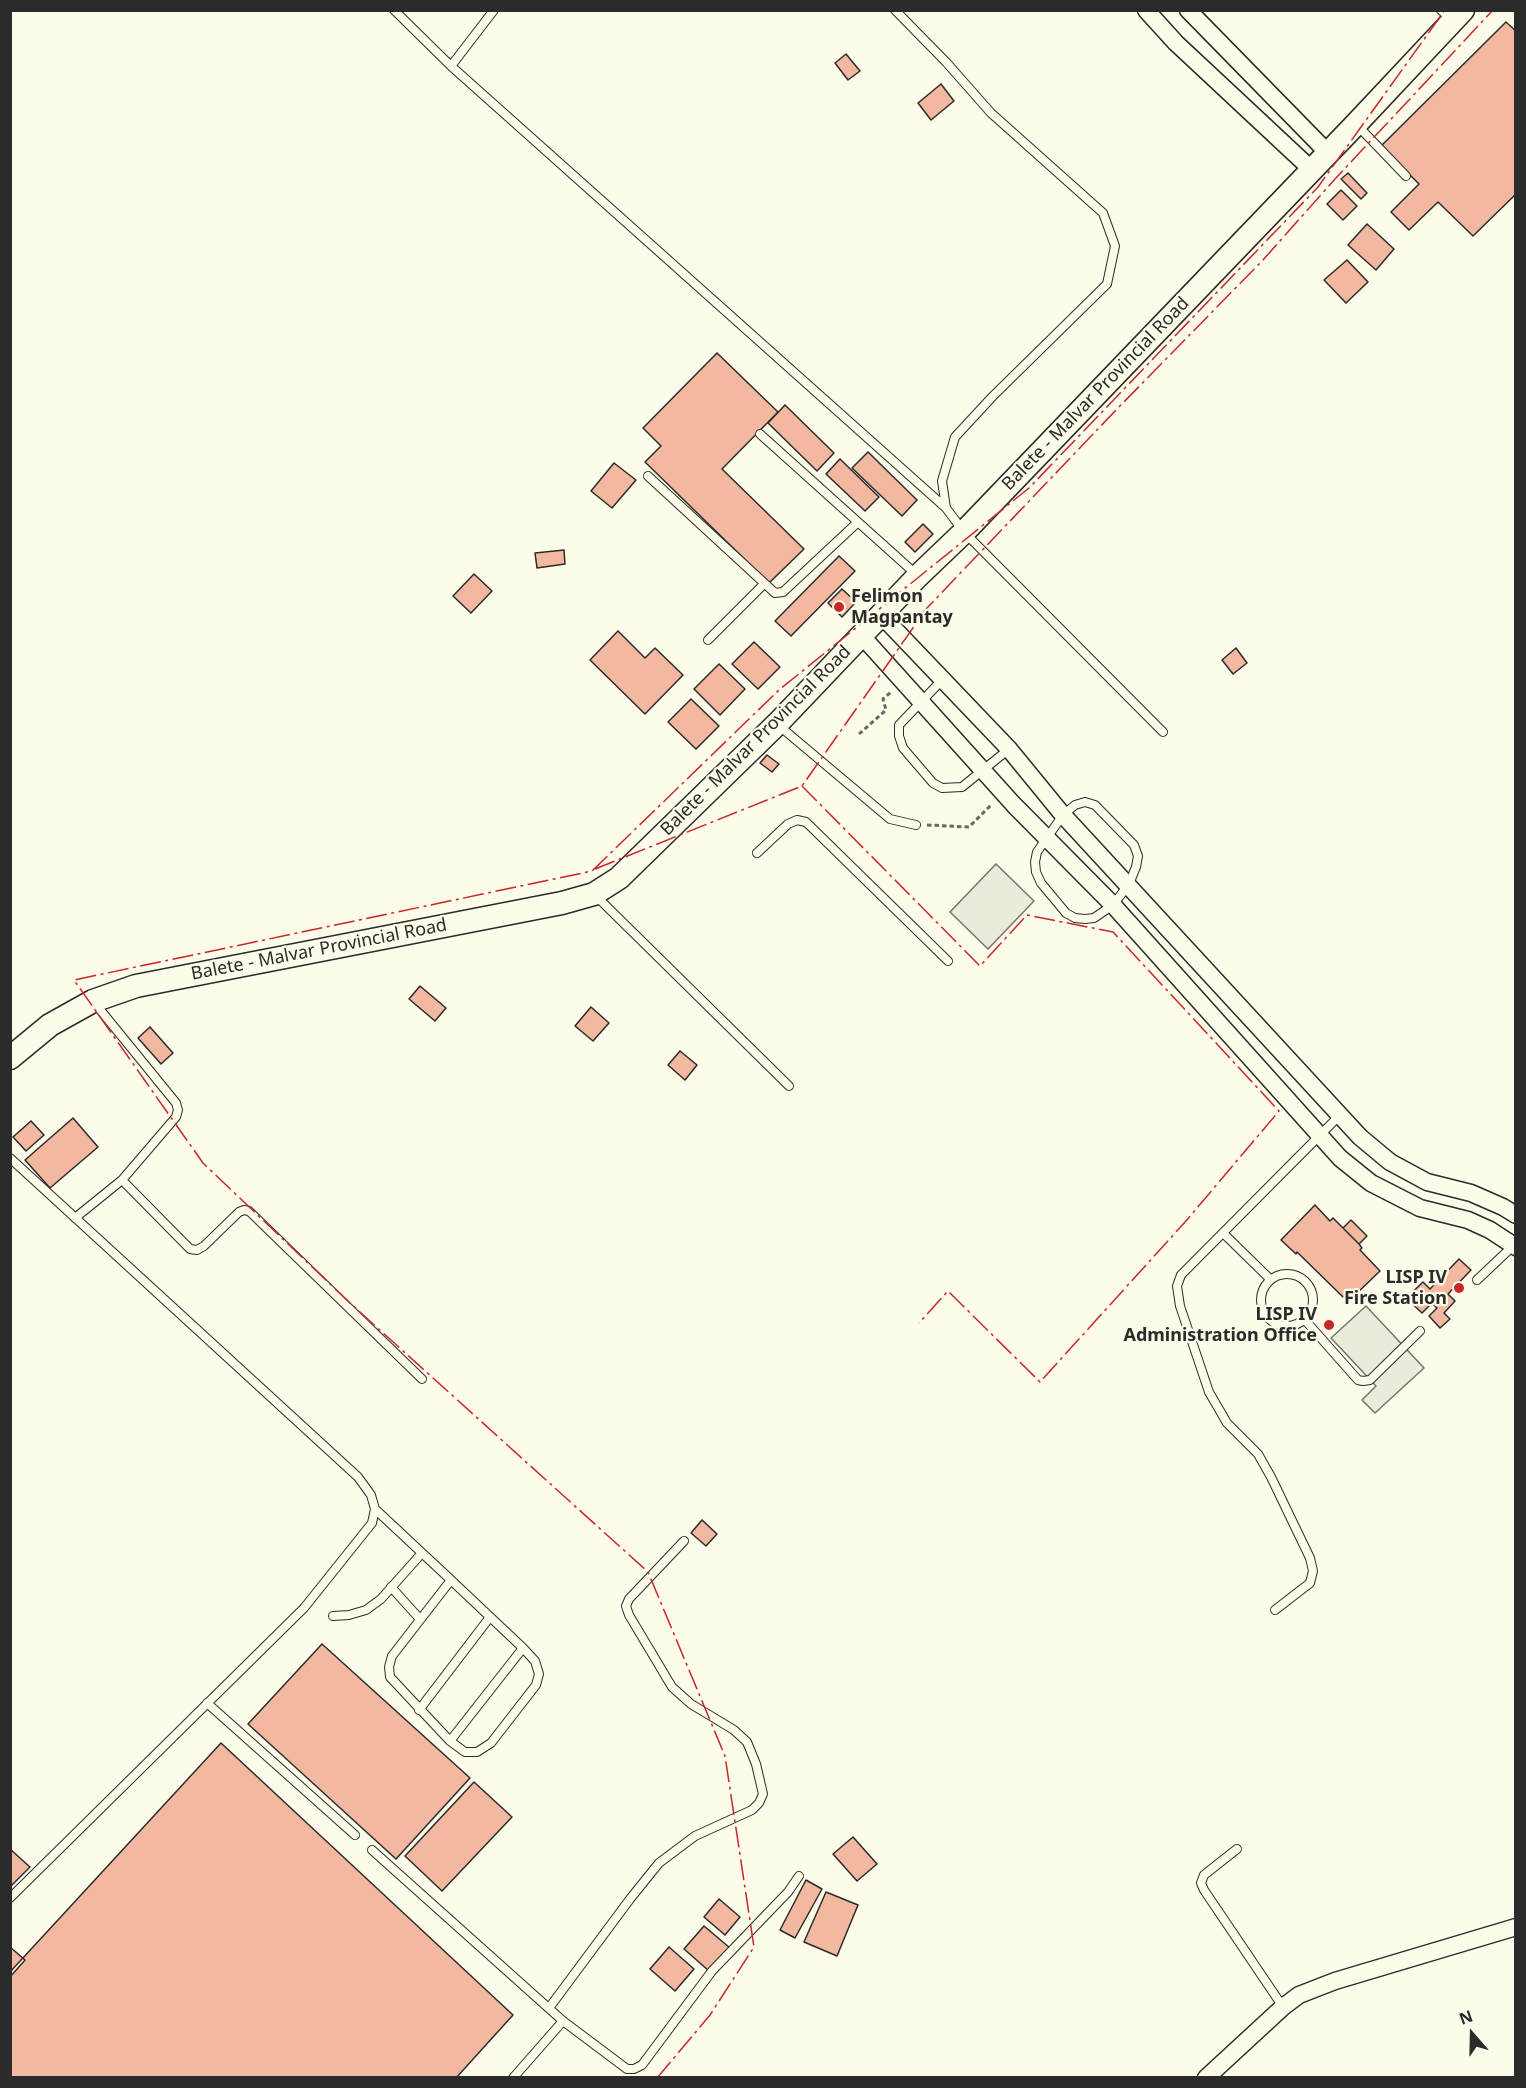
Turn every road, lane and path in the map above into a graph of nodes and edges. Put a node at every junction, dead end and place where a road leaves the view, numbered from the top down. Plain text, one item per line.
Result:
1 (394, 10) edge
2 (494, 10) edge
3 (895, 10) edge
4 (1146, 10) edge
5 (1188, 10) edge
6 (1453, 14) edge
7 (450, 66) junction
8 (1356, 124) junction
9 (1328, 153) junction
10 (1312, 170) junction
11 (1406, 176) dead end
12 (760, 434) dead end
13 (648, 476) dead end
14 (946, 508) junction
15 (858, 522) junction
16 (964, 531) junction
17 (918, 576) junction
18 (764, 584) junction
19 (881, 615) junction
20 (861, 635) junction
21 (708, 640) dead end
22 (943, 679) junction
23 (902, 682) junction
24 (920, 702) junction
25 (777, 724) junction
26 (1162, 732) dead end
27 (859, 734) dead end
28 (1009, 749) junction
29 (983, 771) junction
30 (1004, 793) junction
31 (1063, 814) junction
32 (916, 825) joint
33 (1047, 839) junction
34 (757, 853) dead end
35 (1129, 884) junction
36 (594, 894) junction
37 (1113, 905) junction
38 (948, 961) dead end
39 (93, 1001) junction
40 (10, 1058) edge
41 (789, 1086) dead end
42 (1340, 1115) junction
43 (1320, 1137) junction
44 (10, 1158) edge
45 (122, 1180) junction
46 (1515, 1215) edge
47 (75, 1218) junction
48 (1223, 1233) junction
49 (1515, 1245) edge
50 (1270, 1279) junction
51 (1477, 1280) dead end
52 (1304, 1319) junction
53 (1420, 1331) dead end
54 (422, 1379) dead end
55 (375, 1509) junction
56 (684, 1541) dead end
57 (422, 1552) junction
58 (451, 1580) junction
59 (391, 1587) junction
60 (1275, 1611) dead end
61 (333, 1616) dead end
62 (490, 1617) junction
63 (419, 1618) junction
64 (523, 1648) junction
65 (207, 1702) junction
66 (419, 1710) junction
67 (450, 1741) junction
68 (355, 1835) dead end
69 (372, 1850) dead end
70 (1238, 1850) dead end
71 (799, 1876) dead end
72 (10, 1898) edge
73 (1515, 1927) edge
74 (1283, 2007) junction
75 (549, 2008) junction
76 (563, 2021) junction
77 (513, 2078) edge
78 (1206, 2078) edge

1 - 7 lane
2 - 7 lane
3 - 14 lane
4 - 10 street
5 - 9 street
6 - 8 main road, Balete - Malvar Provincial Road
7 - 14 lane
8 - 9 main road, Balete - Malvar Provincial Road
8 - 11 lane
9 - 10 main road, Balete - Malvar Provincial Road
10 - 16 main road, Balete - Malvar Provincial Road
12 - 15 lane
13 - 18 lane
14 - 16 lane
15 - 17 lane
15 - 18 lane
16 - 17 main road, Balete - Malvar Provincial Road
16 - 26 lane
17 - 19 main road, Balete - Malvar Provincial Road
18 - 21 lane
19 - 20 main road, Balete - Malvar Provincial Road
19 - 22 street
20 - 23 street
20 - 25 main road, Balete - Malvar Provincial Road
22 - 24 lane
22 - 28 street
23 - 24 street
23 - 27 path
24 - 29 street
24 - 29 lane
25 - 32 lane
25 - 36 main road, Balete - Malvar Provincial Road
28 - 29 lane
28 - 31 street
29 - 30 street
30 - 32 path
30 - 33 street
31 - 33 lane
31 - 35 street
31 - 35 lane
33 - 37 street
33 - 37 lane
34 - 38 lane
35 - 37 lane
35 - 42 street
36 - 39 main road, Balete - Malvar Provincial Road
36 - 41 lane
37 - 43 street
39 - 40 main road, Balete - Malvar Provincial Road
39 - 45 lane
42 - 43 lane
42 - 46 street
43 - 48 lane
43 - 49 street
44 - 47 lane
45 - 47 lane
45 - 54 lane
47 - 55 lane
48 - 50 lane
48 - 60 lane
49 - 51 lane
50 - 52 lane
50 - 52 lane
52 - 53 lane
55 - 57 lane
55 - 65 lane
56 - 75 lane
57 - 58 lane
57 - 59 lane
58 - 62 lane
58 - 63 lane
59 - 61 lane
59 - 63 lane
62 - 64 lane
62 - 66 lane
63 - 66 lane
64 - 67 lane
64 - 67 lane
65 - 68 lane
65 - 72 lane
66 - 67 lane
69 - 75 lane
70 - 74 lane
71 - 76 lane
73 - 74 street
74 - 78 street
75 - 76 lane
76 - 77 lane

